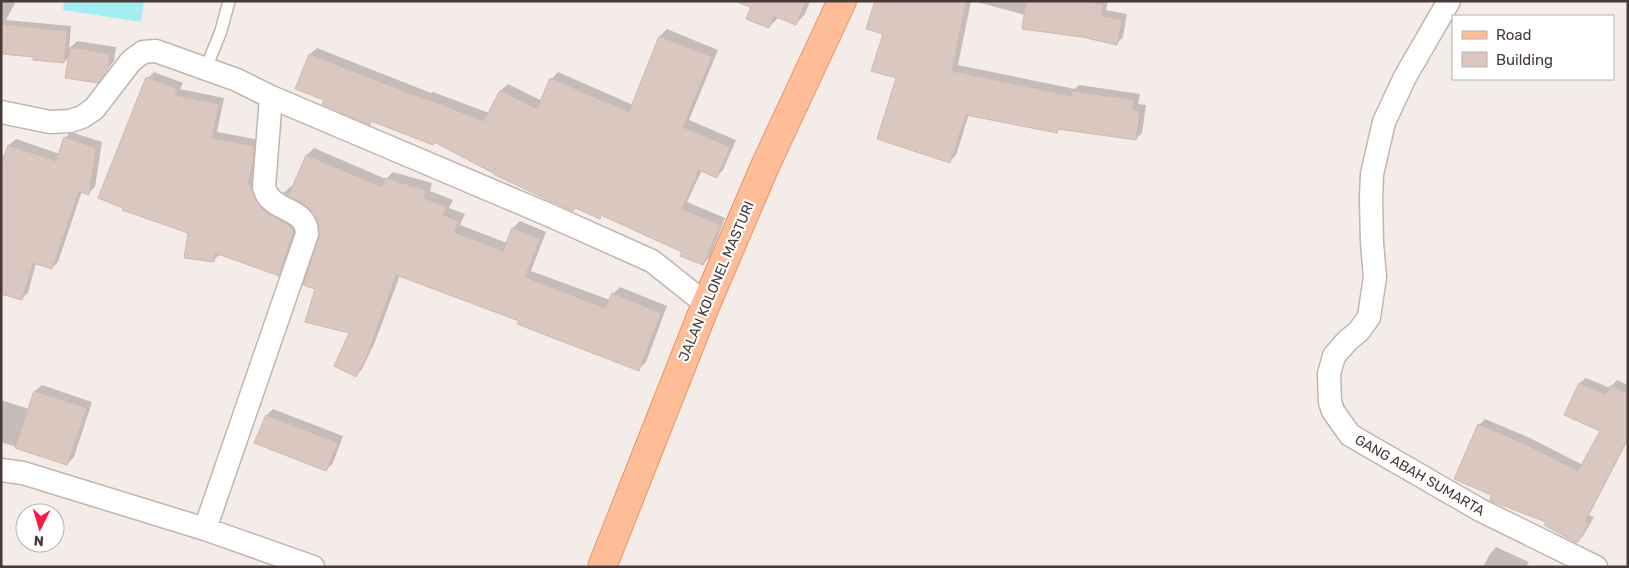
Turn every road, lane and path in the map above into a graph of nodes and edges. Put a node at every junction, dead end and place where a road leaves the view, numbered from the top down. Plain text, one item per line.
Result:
1 (229, 1) edge
2 (842, 1) edge
3 (1449, 1) edge
4 (206, 68) junction
5 (271, 97) junction
6 (1, 112) edge
7 (706, 304) junction
8 (1, 470) edge
9 (205, 529) junction
10 (1594, 566) edge
11 (313, 567) edge
12 (602, 567) edge

1 - 4 lane
2 - 7 main road, JALAN KOLONEL MASTURI
3 - 10 street, GANG ABAH SUMARTA
4 - 5 street
4 - 6 street
5 - 7 street
5 - 9 street
7 - 12 main road, JALAN KOLONEL MASTURI
8 - 9 street
9 - 11 street

